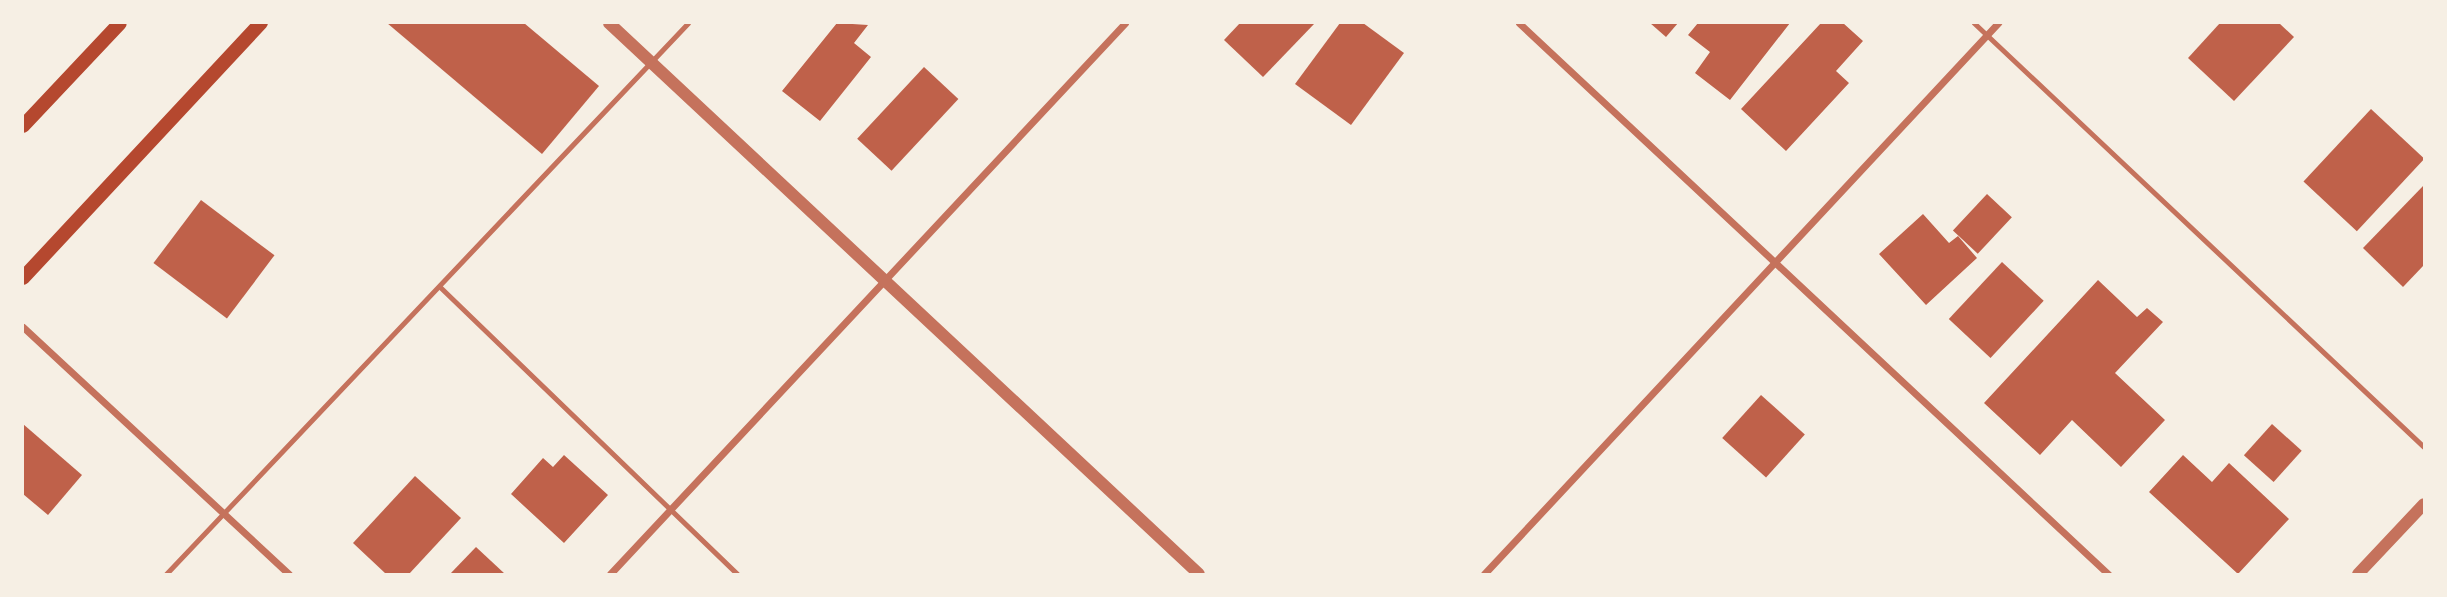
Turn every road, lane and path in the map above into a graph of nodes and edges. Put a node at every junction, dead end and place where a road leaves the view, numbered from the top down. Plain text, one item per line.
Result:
1 (120, 23) edge
2 (261, 23) edge
3 (609, 23) edge
4 (688, 23) edge
5 (1125, 23) edge
6 (1519, 23) edge
7 (1974, 23) edge
8 (1998, 23) edge
9 (1987, 34) junction
10 (651, 62) junction
11 (23, 126) edge
12 (1775, 262) junction
13 (23, 278) edge
14 (885, 281) junction
15 (440, 287) junction
16 (23, 327) edge
17 (2424, 447) edge
18 (2424, 504) edge
19 (670, 510) junction
20 (225, 514) junction
21 (166, 574) edge
22 (289, 574) edge
23 (610, 574) edge
24 (737, 574) edge
25 (1199, 574) edge
26 (1484, 574) edge
27 (2108, 574) edge
28 (2358, 574) edge

1 - 11 main road
2 - 13 main road
3 - 10 street
4 - 10 lane
5 - 14 street
6 - 12 street
7 - 9 lane
8 - 9 street
9 - 12 street
9 - 17 lane
10 - 14 street
10 - 15 lane
12 - 26 street
12 - 27 street
14 - 19 street
14 - 25 street
15 - 19 lane
15 - 20 lane
16 - 20 street
18 - 28 street
19 - 23 street
19 - 24 lane
20 - 21 lane
20 - 22 street

